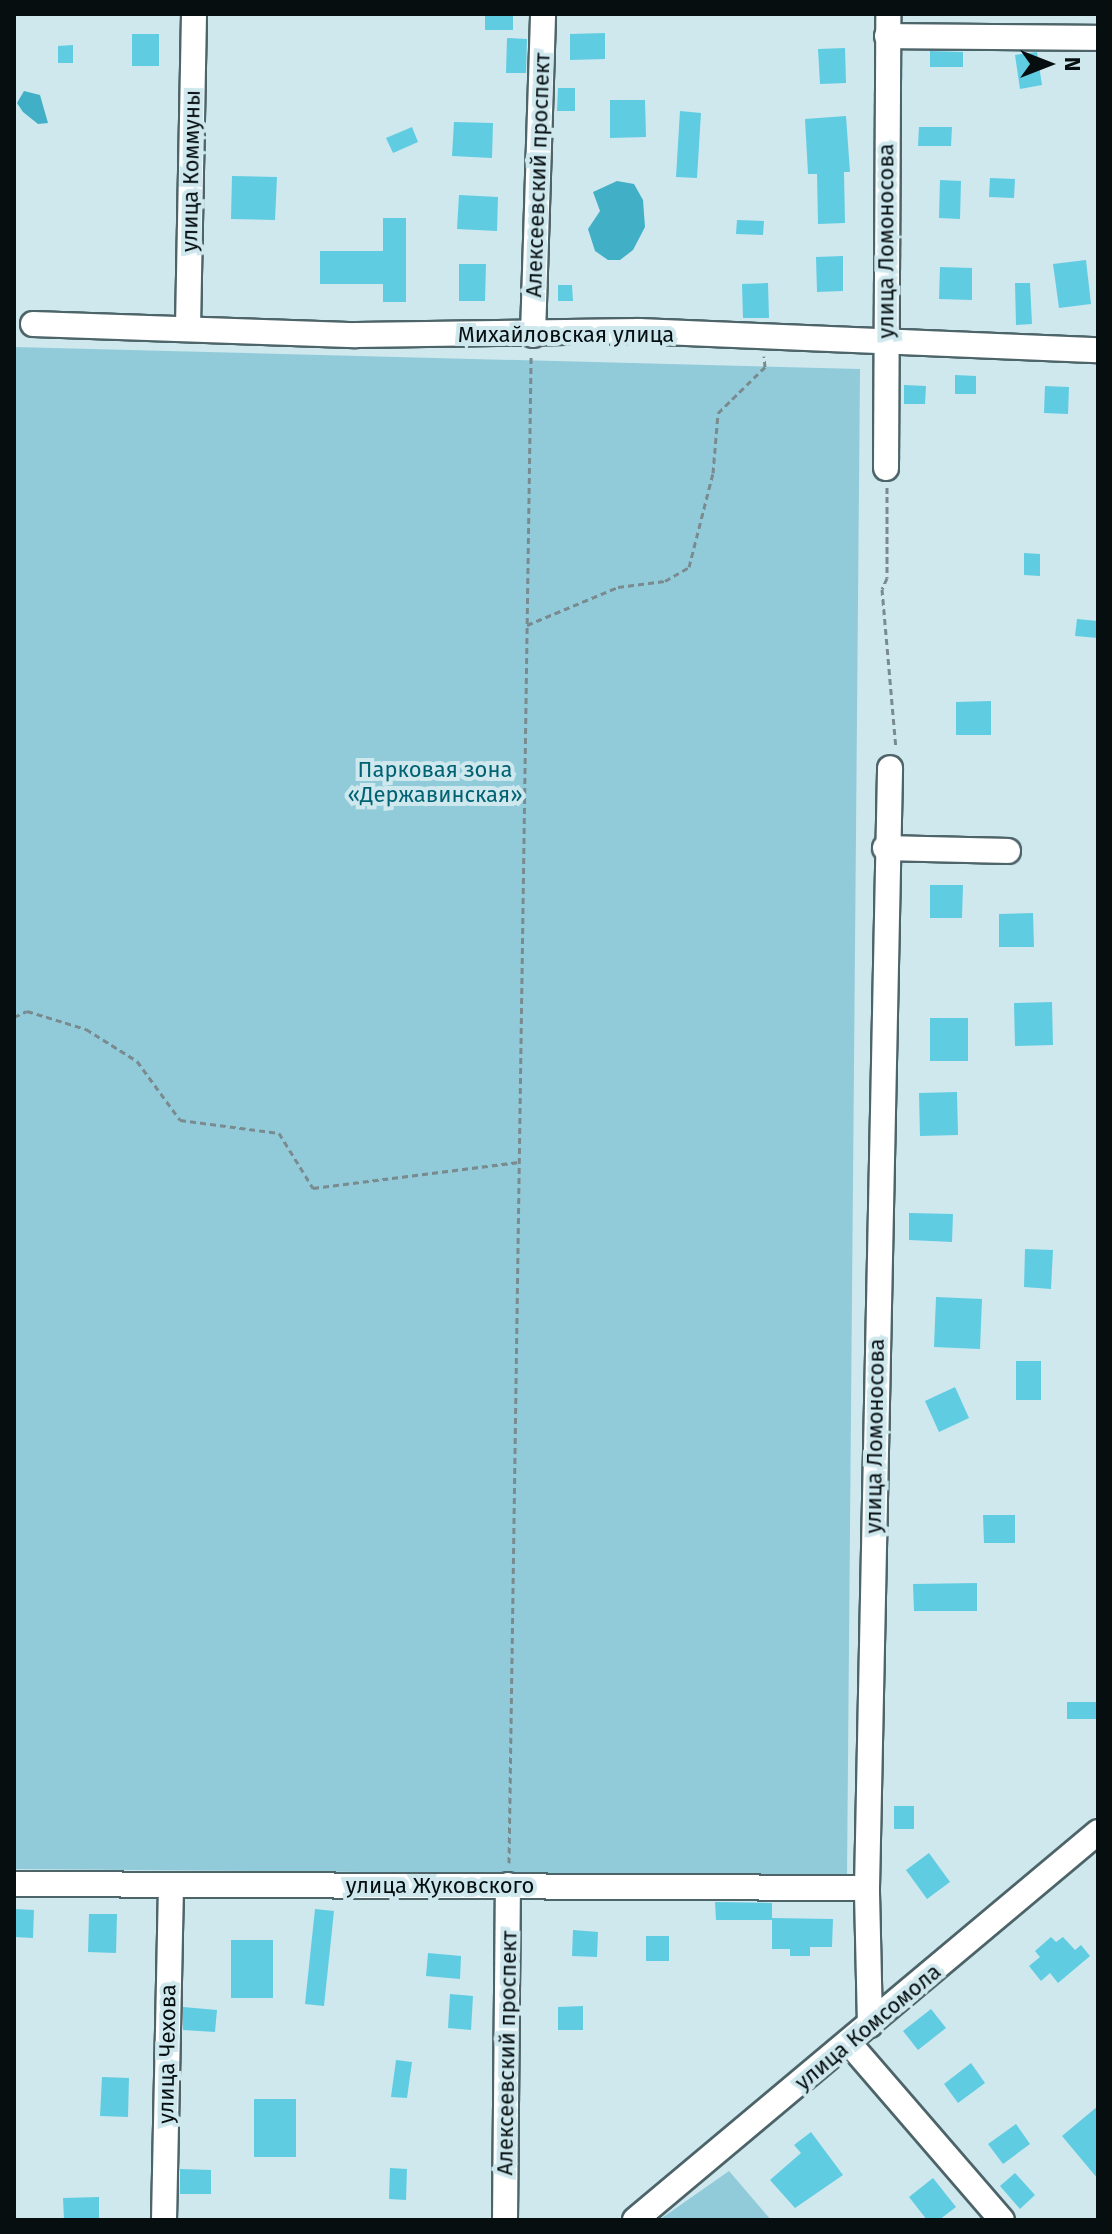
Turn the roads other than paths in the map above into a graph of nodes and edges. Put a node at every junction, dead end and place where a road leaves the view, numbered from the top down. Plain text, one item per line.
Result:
1 (194, 14) edge
2 (543, 14) edge
3 (888, 25) edge
4 (1098, 38) edge
5 (33, 324) dead end
6 (188, 327) junction
7 (532, 335) junction
8 (885, 345) junction
9 (1098, 350) edge
10 (886, 468) road end
11 (890, 768) road end
12 (885, 848) junction
13 (1008, 851) dead end
14 (1098, 1832) edge
15 (14, 1884) edge
16 (508, 1885) junction
17 (171, 1887) junction
18 (867, 1888) junction
19 (870, 2025) junction
20 (849, 2043) junction
21 (997, 2218) edge
22 (164, 2220) edge
23 (505, 2220) edge
24 (635, 2220) edge

1 - 6 street, улица Коммуны
2 - 7 street, Алексеевский проспект
3 - 4 street
3 - 8 street, улица Ломоносова
5 - 6 street, Михайловская улица
6 - 7 street, Михайловская улица
7 - 8 street, Михайловская улица
8 - 9 street, Михайловская улица
8 - 10 street, улица Ломоносова
11 - 12 street, улица Ломоносова
12 - 13 street
12 - 18 street, улица Ломоносова
14 - 19 street, улица Комсомола
15 - 17 street, улица Жуковского
16 - 17 street, улица Жуковского
16 - 18 street, улица Жуковского
16 - 23 street, Алексеевский проспект
17 - 22 street, улица Чехова
18 - 19 street, улица Ломоносова
19 - 20 street, улица Комсомола
20 - 21 street
20 - 24 street, улица Комсомола

